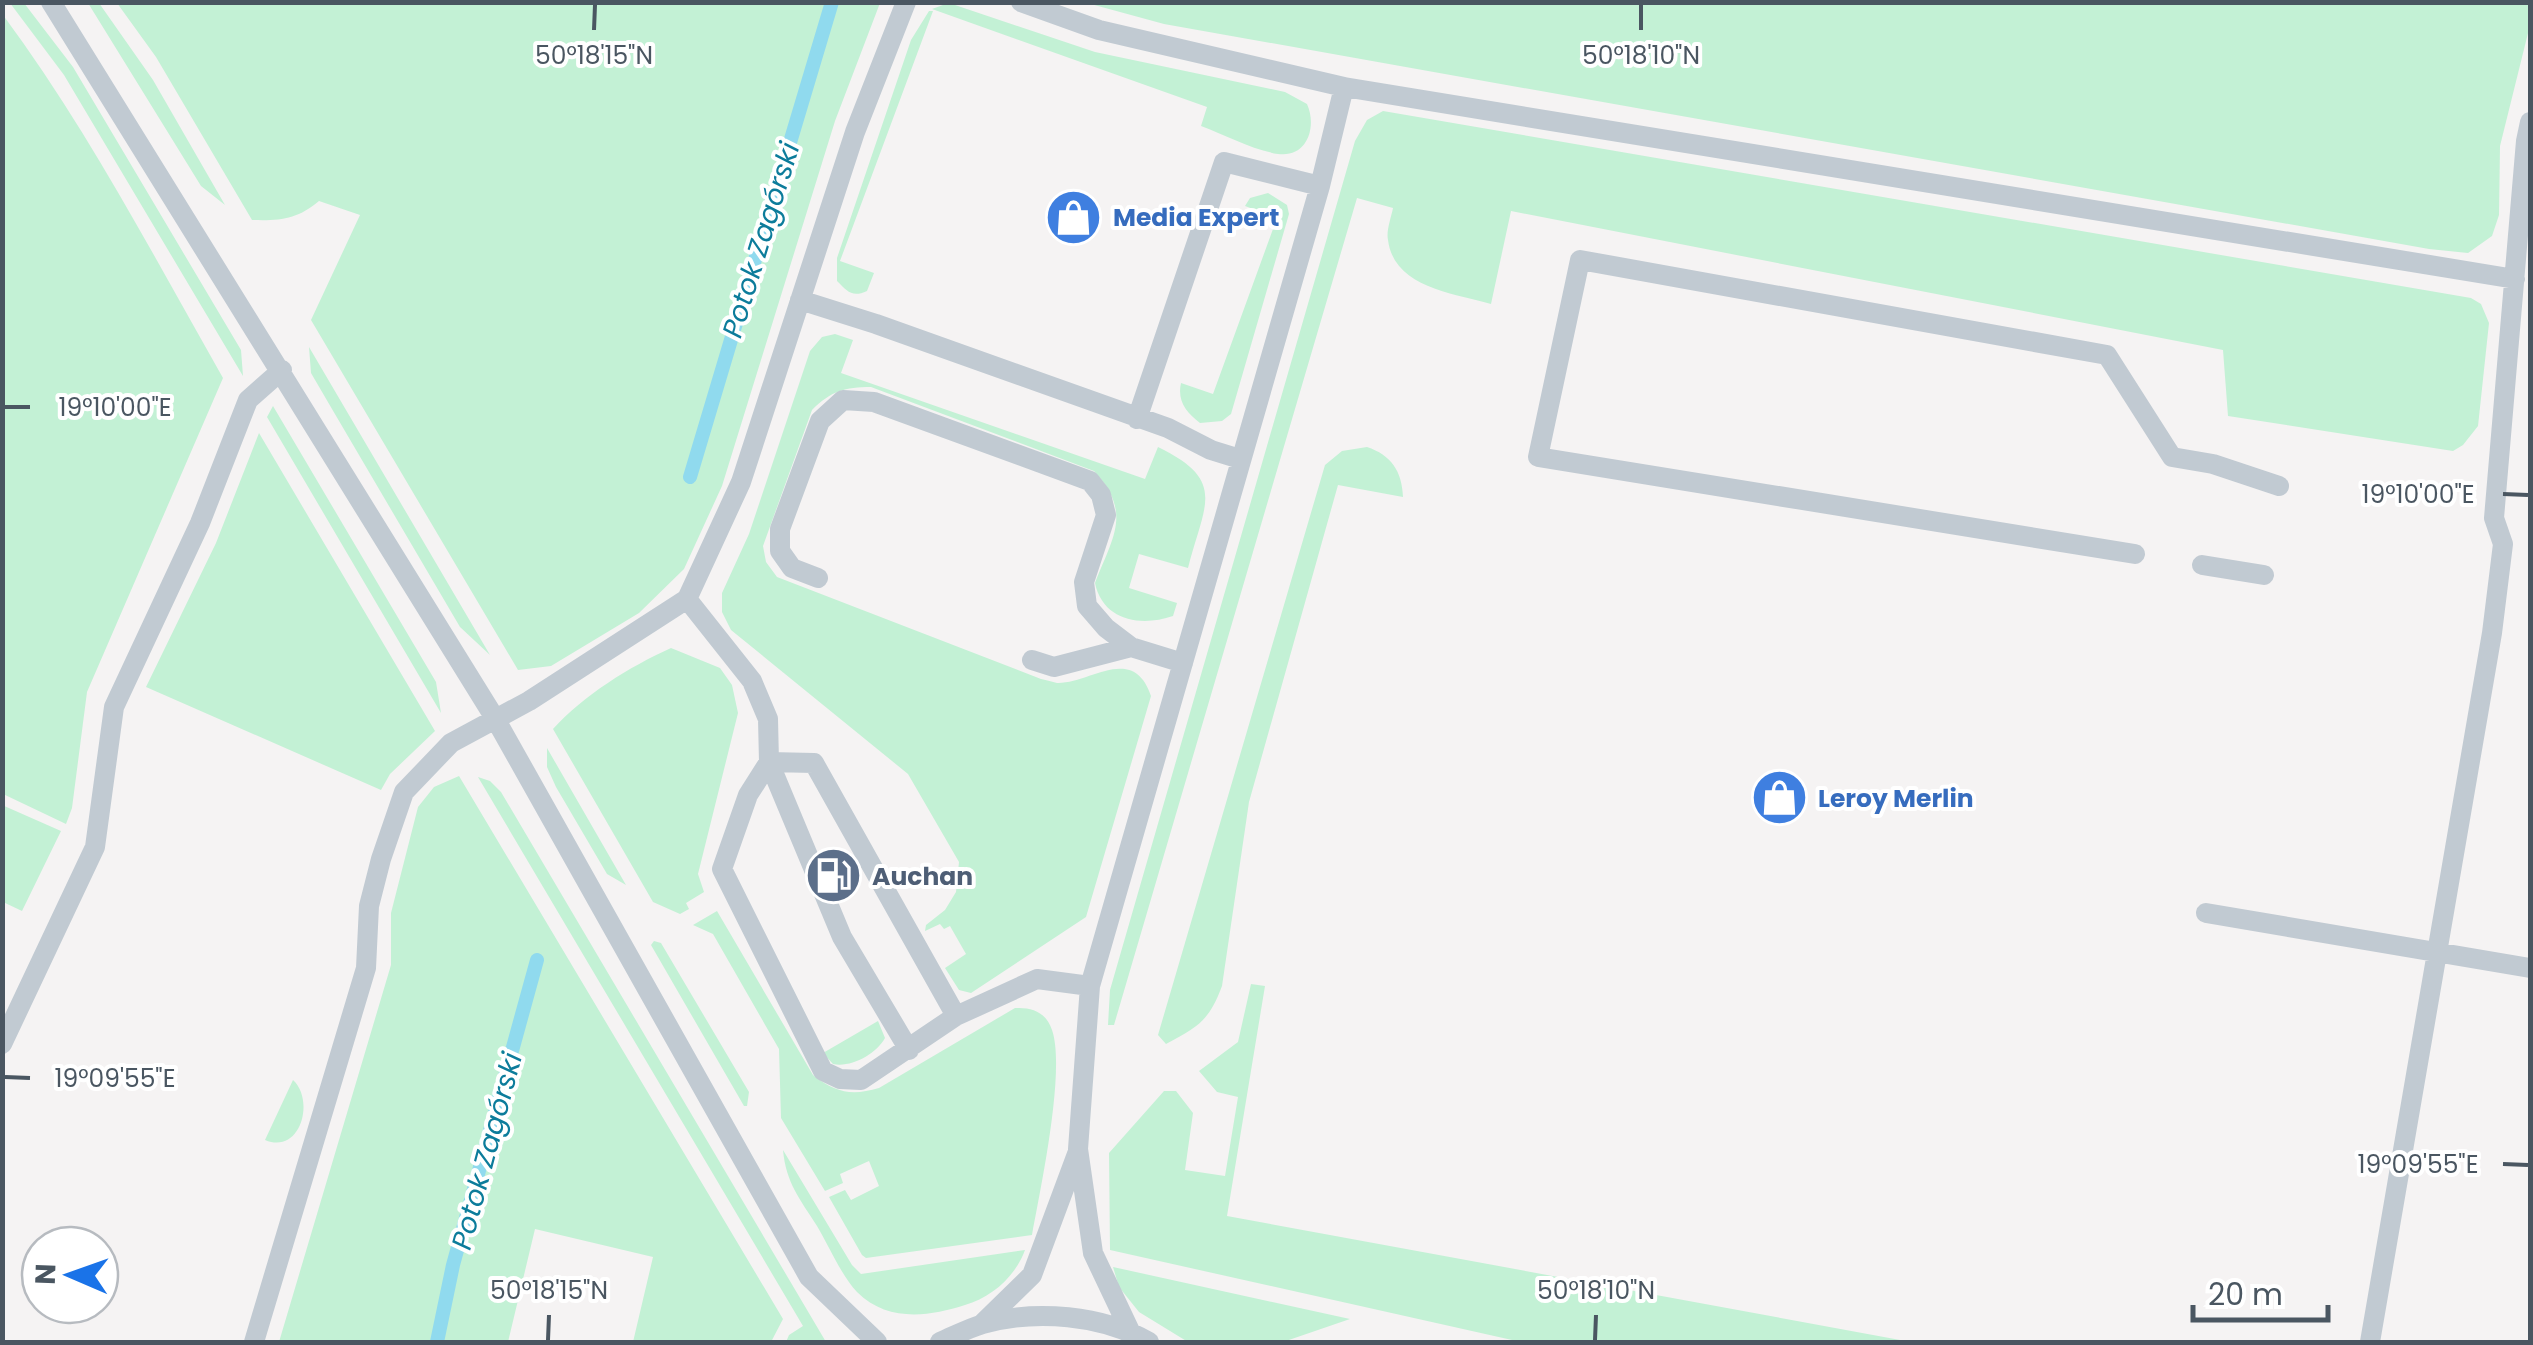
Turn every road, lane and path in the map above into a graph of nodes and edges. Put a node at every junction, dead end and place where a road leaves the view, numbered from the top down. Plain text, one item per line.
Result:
1 (51, 2) edge
2 (906, 2) edge
3 (1021, 2) edge
4 (1344, 87) junction
5 (2530, 122) edge
6 (1320, 186) junction
7 (2515, 279) junction
8 (800, 300) junction
9 (282, 370) junction
10 (1137, 420) junction
11 (1240, 459) junction
12 (2279, 486) dead end
13 (2135, 554) dead end
14 (2202, 565) dead end
15 (2264, 574) dead end
16 (818, 578) dead end
17 (687, 599) junction
18 (1131, 646) junction
19 (1032, 660) dead end
20 (1183, 663) junction
21 (496, 720) junction
22 (769, 762) junction
23 (2206, 914) dead end
24 (2436, 953) junction
25 (2530, 968) edge
26 (1090, 986) junction
27 (956, 1016) junction
28 (2, 1044) edge
29 (909, 1050) junction
30 (1078, 1149) junction
31 (983, 1324) junction
32 (1130, 1331) junction
33 (254, 1342) edge
34 (877, 1342) edge
35 (940, 1342) edge
36 (1150, 1342) edge
37 (2370, 1342) edge

1 - 9 lane
2 - 8 lane
3 - 4 lane
4 - 6 lane
4 - 7 lane
5 - 7 lane
6 - 10 lane
6 - 11 lane
7 - 24 lane
8 - 10 lane
8 - 17 lane
9 - 21 lane
9 - 28 lane
10 - 11 lane
11 - 20 lane
12 - 13 lane
14 - 15 lane
16 - 18 lane
17 - 21 lane
17 - 22 lane
18 - 19 lane
18 - 20 lane
20 - 26 lane
21 - 33 lane
21 - 34 lane
22 - 27 lane
22 - 29 lane
22 - 29 lane
23 - 24 lane
24 - 25 lane
24 - 37 lane
26 - 27 lane
26 - 30 lane
27 - 29 lane
30 - 31 lane
30 - 32 lane
31 - 32 lane
31 - 35 lane
32 - 36 lane

